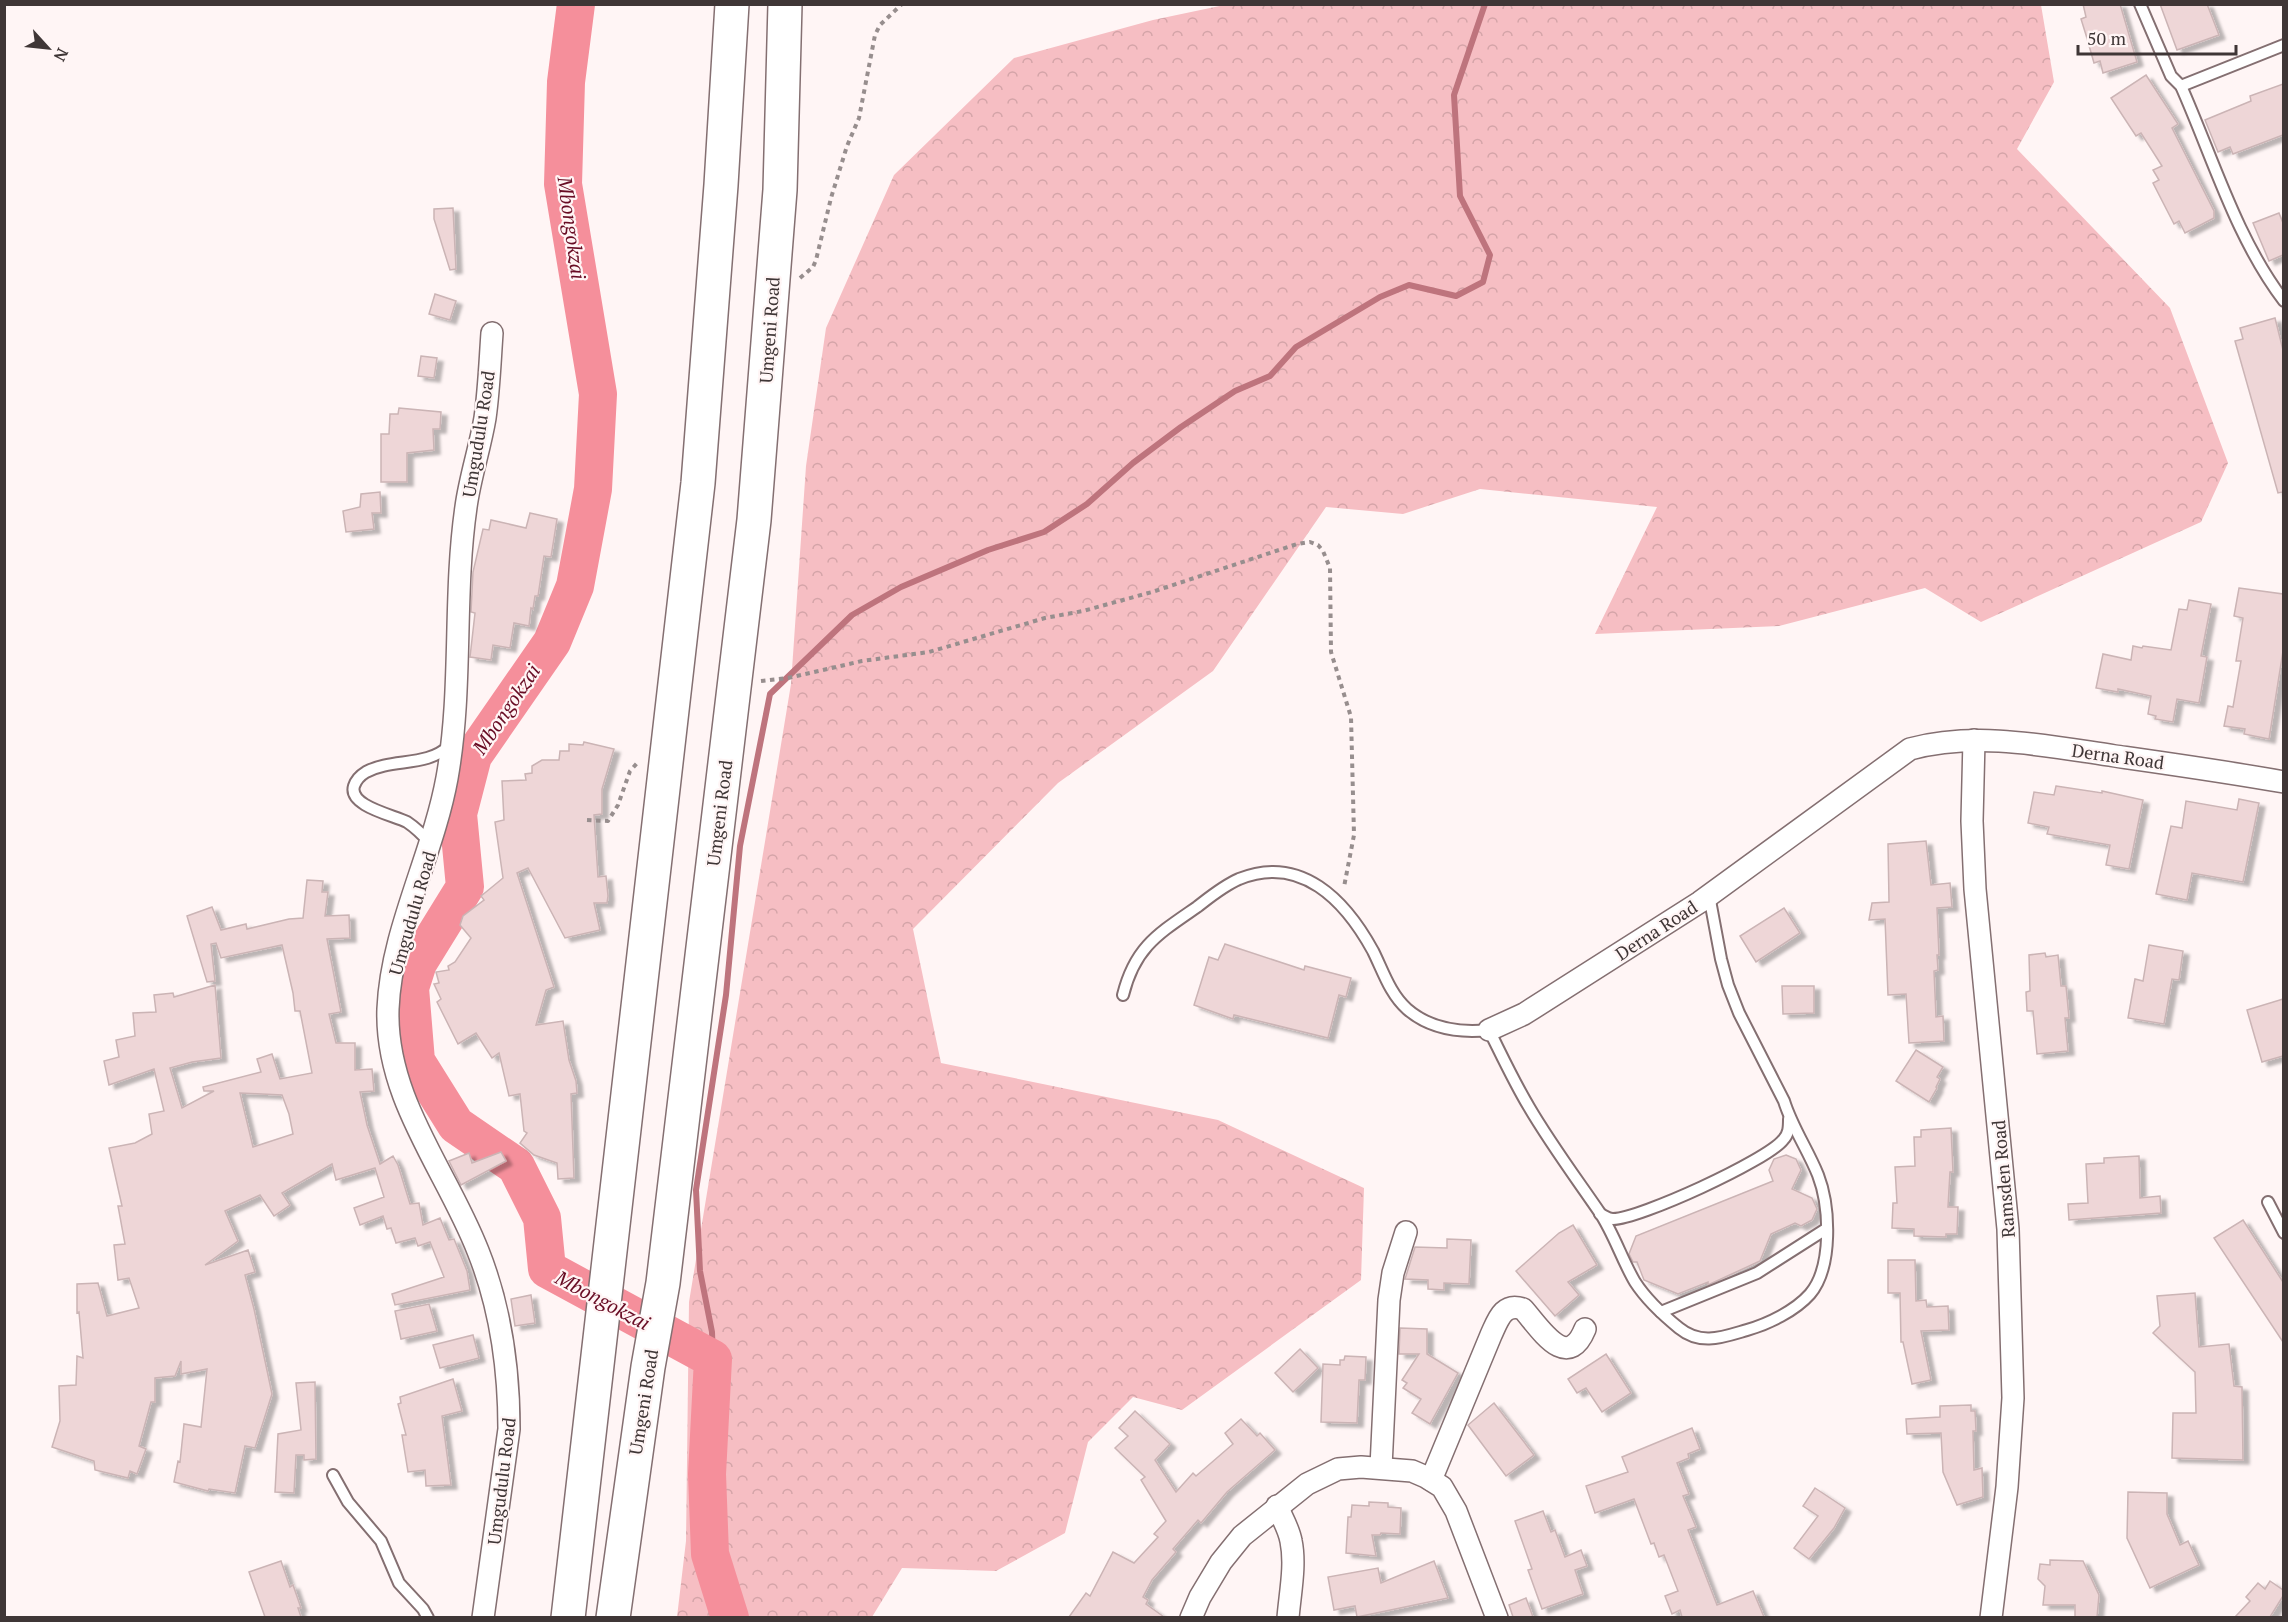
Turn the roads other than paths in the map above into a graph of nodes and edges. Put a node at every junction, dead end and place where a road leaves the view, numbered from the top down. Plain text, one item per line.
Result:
1 (732, 4) edge
2 (785, 4) edge
3 (2140, 4) edge
4 (2283, 45) edge
5 (2181, 86) junction
6 (2283, 301) edge
7 (492, 333) dead end
8 (1974, 740) junction
9 (452, 744) junction
10 (2283, 782) edge
11 (431, 844) junction
12 (1709, 895) junction
13 (1123, 995) dead end
14 (1489, 1030) junction
15 (1789, 1115) junction
16 (2268, 1202) dead end
17 (1600, 1214) junction
18 (2282, 1227) edge
19 (1826, 1229) junction
20 (1406, 1232) dead end
21 (1661, 1312) junction
22 (1585, 1329) dead end
23 (1381, 1467) junction
24 (333, 1475) dead end
25 (1431, 1480) junction
26 (1276, 1506) junction
27 (428, 1617) edge
28 (483, 1617) edge
29 (568, 1617) edge
30 (613, 1617) edge
31 (1191, 1617) edge
32 (1288, 1617) edge
33 (1497, 1617) edge
34 (1991, 1617) edge

1 - 29 highway
2 - 30 highway, Umgeni Road
3 - 5 lane
4 - 5 lane
5 - 6 lane
7 - 9 street, Umgudulu Road
8 - 10 street, Derna Road
8 - 12 street, Derna Road
8 - 34 street, Ramsden Road
9 - 11 street, Umgudulu Road
9 - 11 lane
11 - 28 street, Umgudulu Road
12 - 14 street, Derna Road
12 - 15 lane
13 - 14 lane, Derna Road
14 - 17 lane
15 - 17 lane
15 - 19 lane
16 - 18 lane
17 - 21 lane
19 - 21 lane
19 - 21 lane
20 - 23 street
22 - 25 street
23 - 25 street
23 - 26 street
24 - 27 lane
25 - 33 street
26 - 31 street
26 - 32 street

